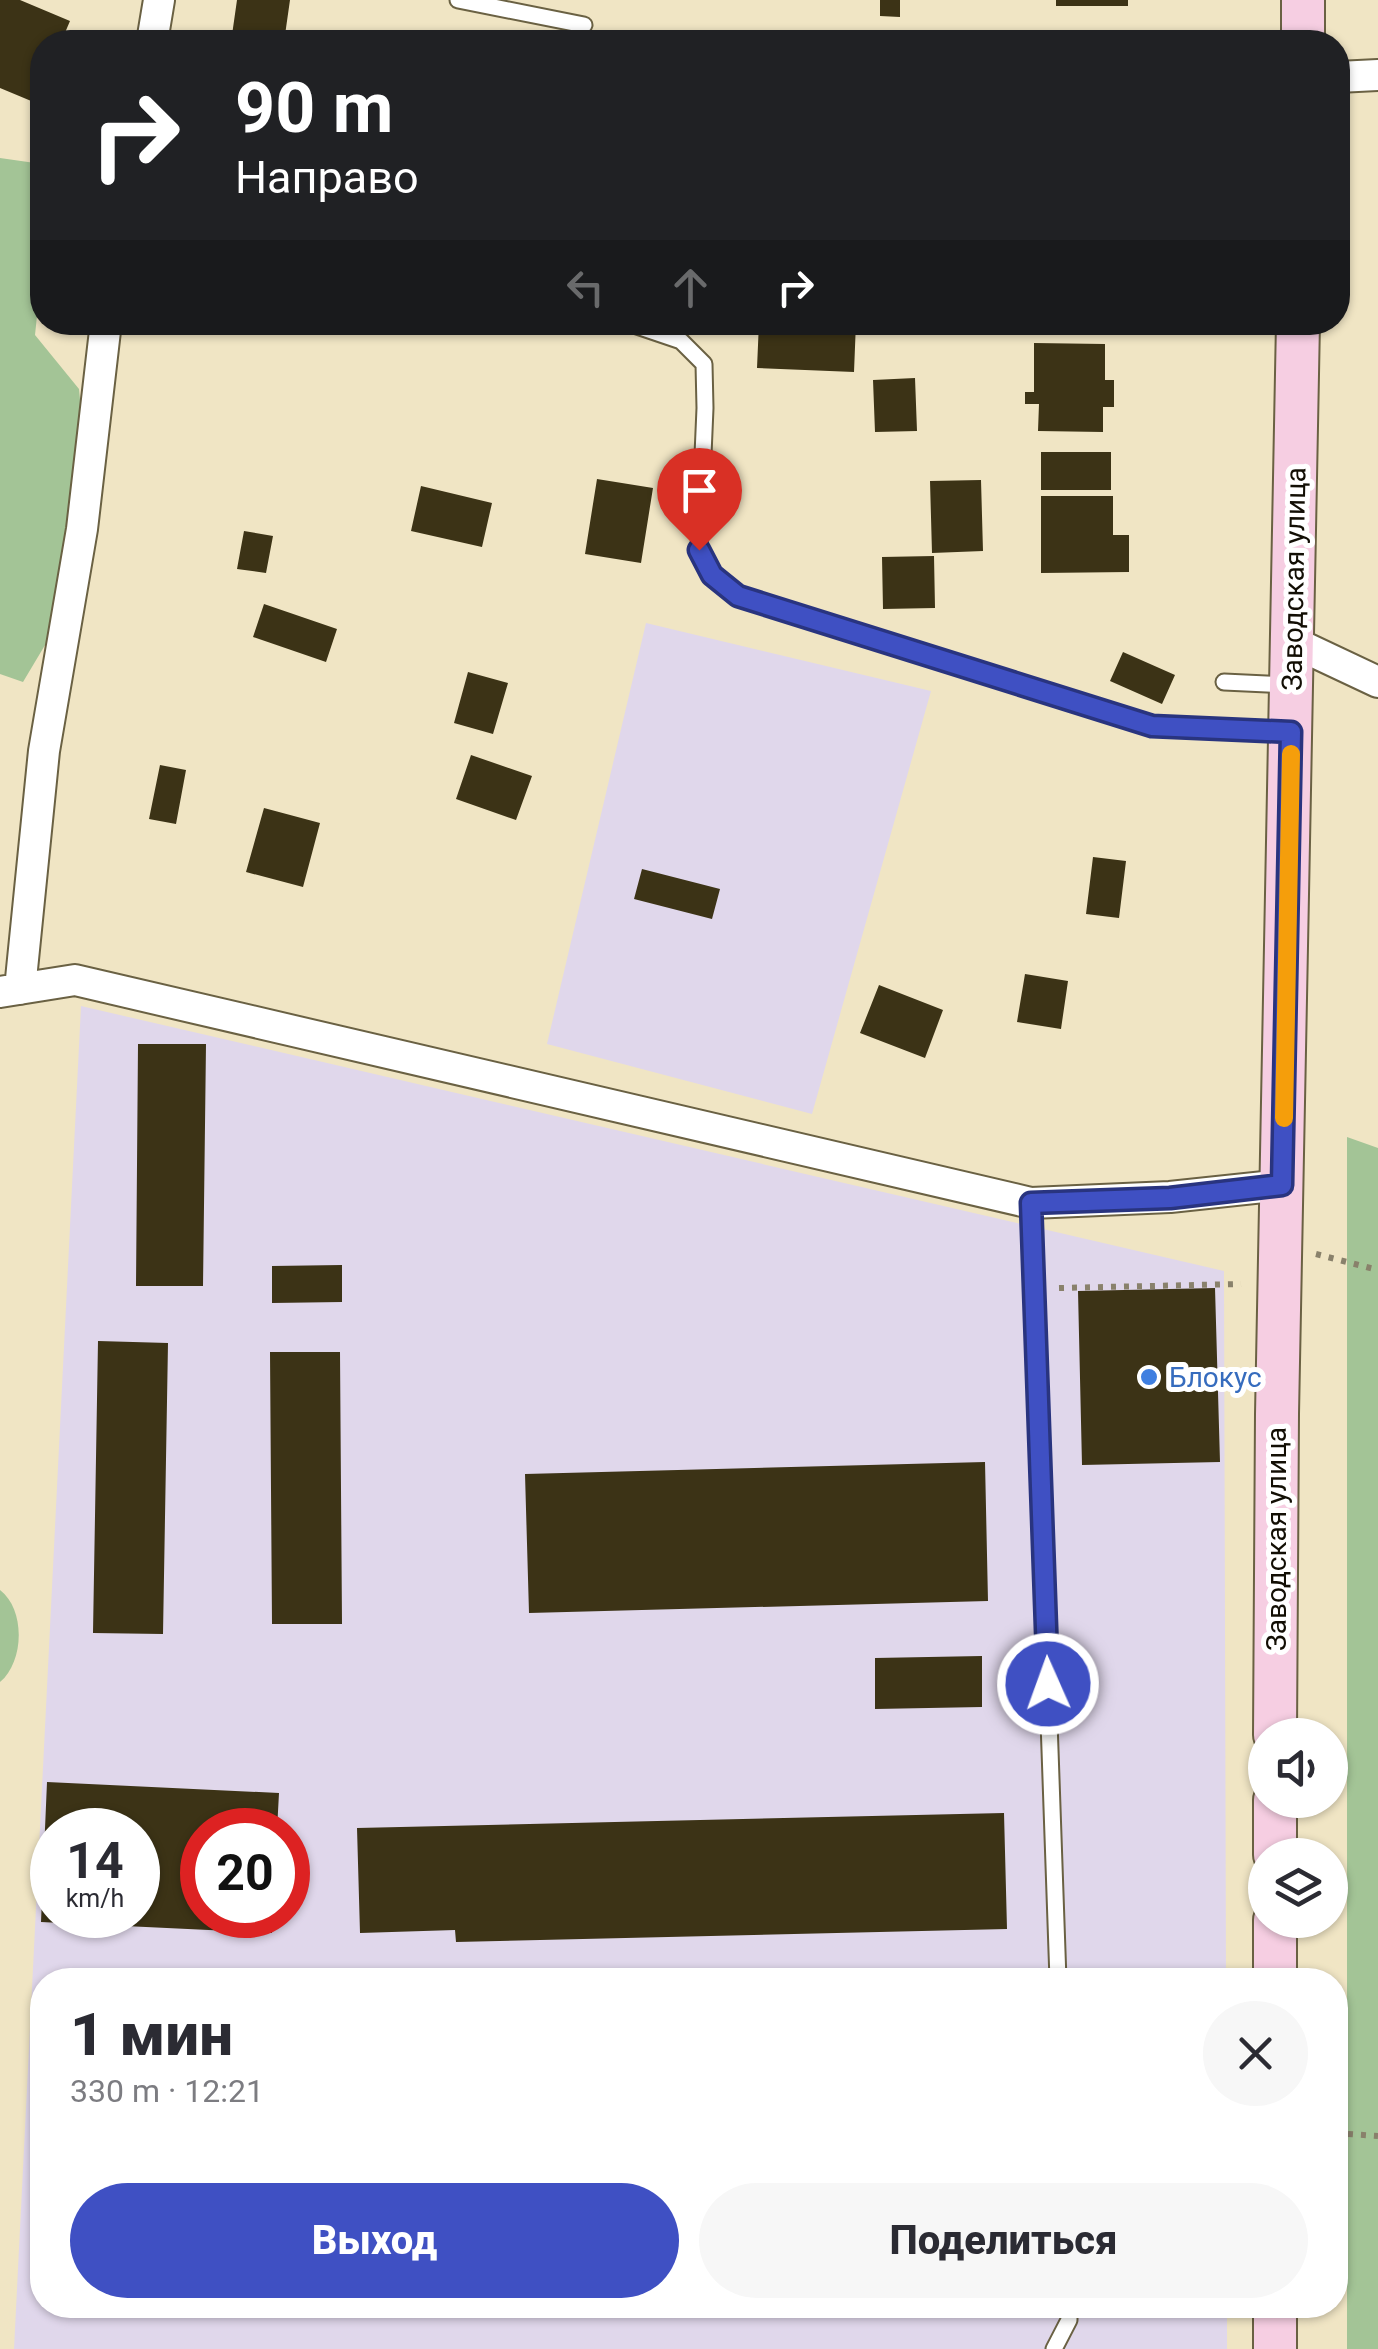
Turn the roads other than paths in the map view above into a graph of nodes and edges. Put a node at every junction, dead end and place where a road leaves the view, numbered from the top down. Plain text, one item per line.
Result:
1 (159, 0) edge
2 (458, 0) edge
3 (1303, 0) edge
4 (584, 25) dead end
5 (154, 30) edge
6 (1302, 30) edge
7 (1378, 75) edge
8 (1350, 77) edge
9 (104, 335) edge
10 (664, 335) edge
11 (1298, 335) edge
12 (1293, 642) junction
13 (1224, 682) dead end
14 (1378, 682) edge
15 (1292, 685) junction
16 (1291, 732) junction
17 (10, 990) edge
18 (1282, 1185) junction
19 (1031, 1203) junction
20 (1276, 1718) edge
21 (1275, 1938) edge
22 (1058, 1968) edge
23 (1274, 1968) edge
24 (1070, 2318) edge
25 (1275, 2318) edge
26 (1054, 2349) edge
27 (1275, 2349) edge

1 - 5 street
2 - 4 lane
3 - 6 street
7 - 8 street
9 - 17 street
10 - 16 lane
11 - 12 street, Заводская улица
12 - 14 street
12 - 15 street, Заводская улица
13 - 15 lane
15 - 16 street, Заводская улица
16 - 18 street, Заводская улица
17 - 19 street
18 - 19 street
18 - 20 street, Заводская улица
19 - 22 lane
21 - 23 street
24 - 26 lane
25 - 27 street

